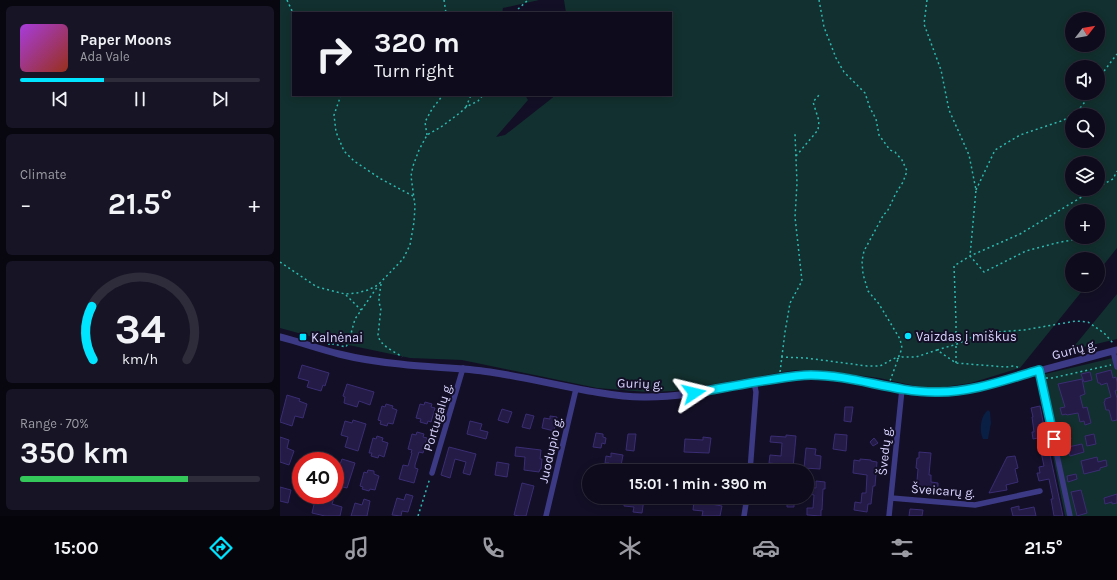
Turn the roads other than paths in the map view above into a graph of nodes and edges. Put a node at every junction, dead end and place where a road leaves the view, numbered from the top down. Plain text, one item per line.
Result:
1 (280, 337) edge
2 (1114, 348) edge
3 (1117, 365) edge
4 (463, 368) junction
5 (1039, 374) junction
6 (754, 382) junction
7 (576, 389) junction
8 (902, 389) junction
9 (751, 464) edge
10 (432, 473) road end
11 (1040, 492) dead end
12 (891, 498) junction
13 (746, 504) edge
14 (546, 516) edge
15 (744, 516) edge
16 (889, 516) edge
17 (1070, 516) edge

1 - 4 street, Gurių g.
2 - 3 street
2 - 5 street, Gurių g.
4 - 7 street, Gurių g.
4 - 10 street, Portugalų g.
5 - 8 street, Gurių g.
5 - 17 street
6 - 7 street, Gurių g.
6 - 8 street, Gurių g.
6 - 9 street
7 - 14 street, Juodupio g.
8 - 12 street, Švedų g.
11 - 12 street, Šveicarų g.
12 - 16 street, Švedų g.
13 - 15 street

